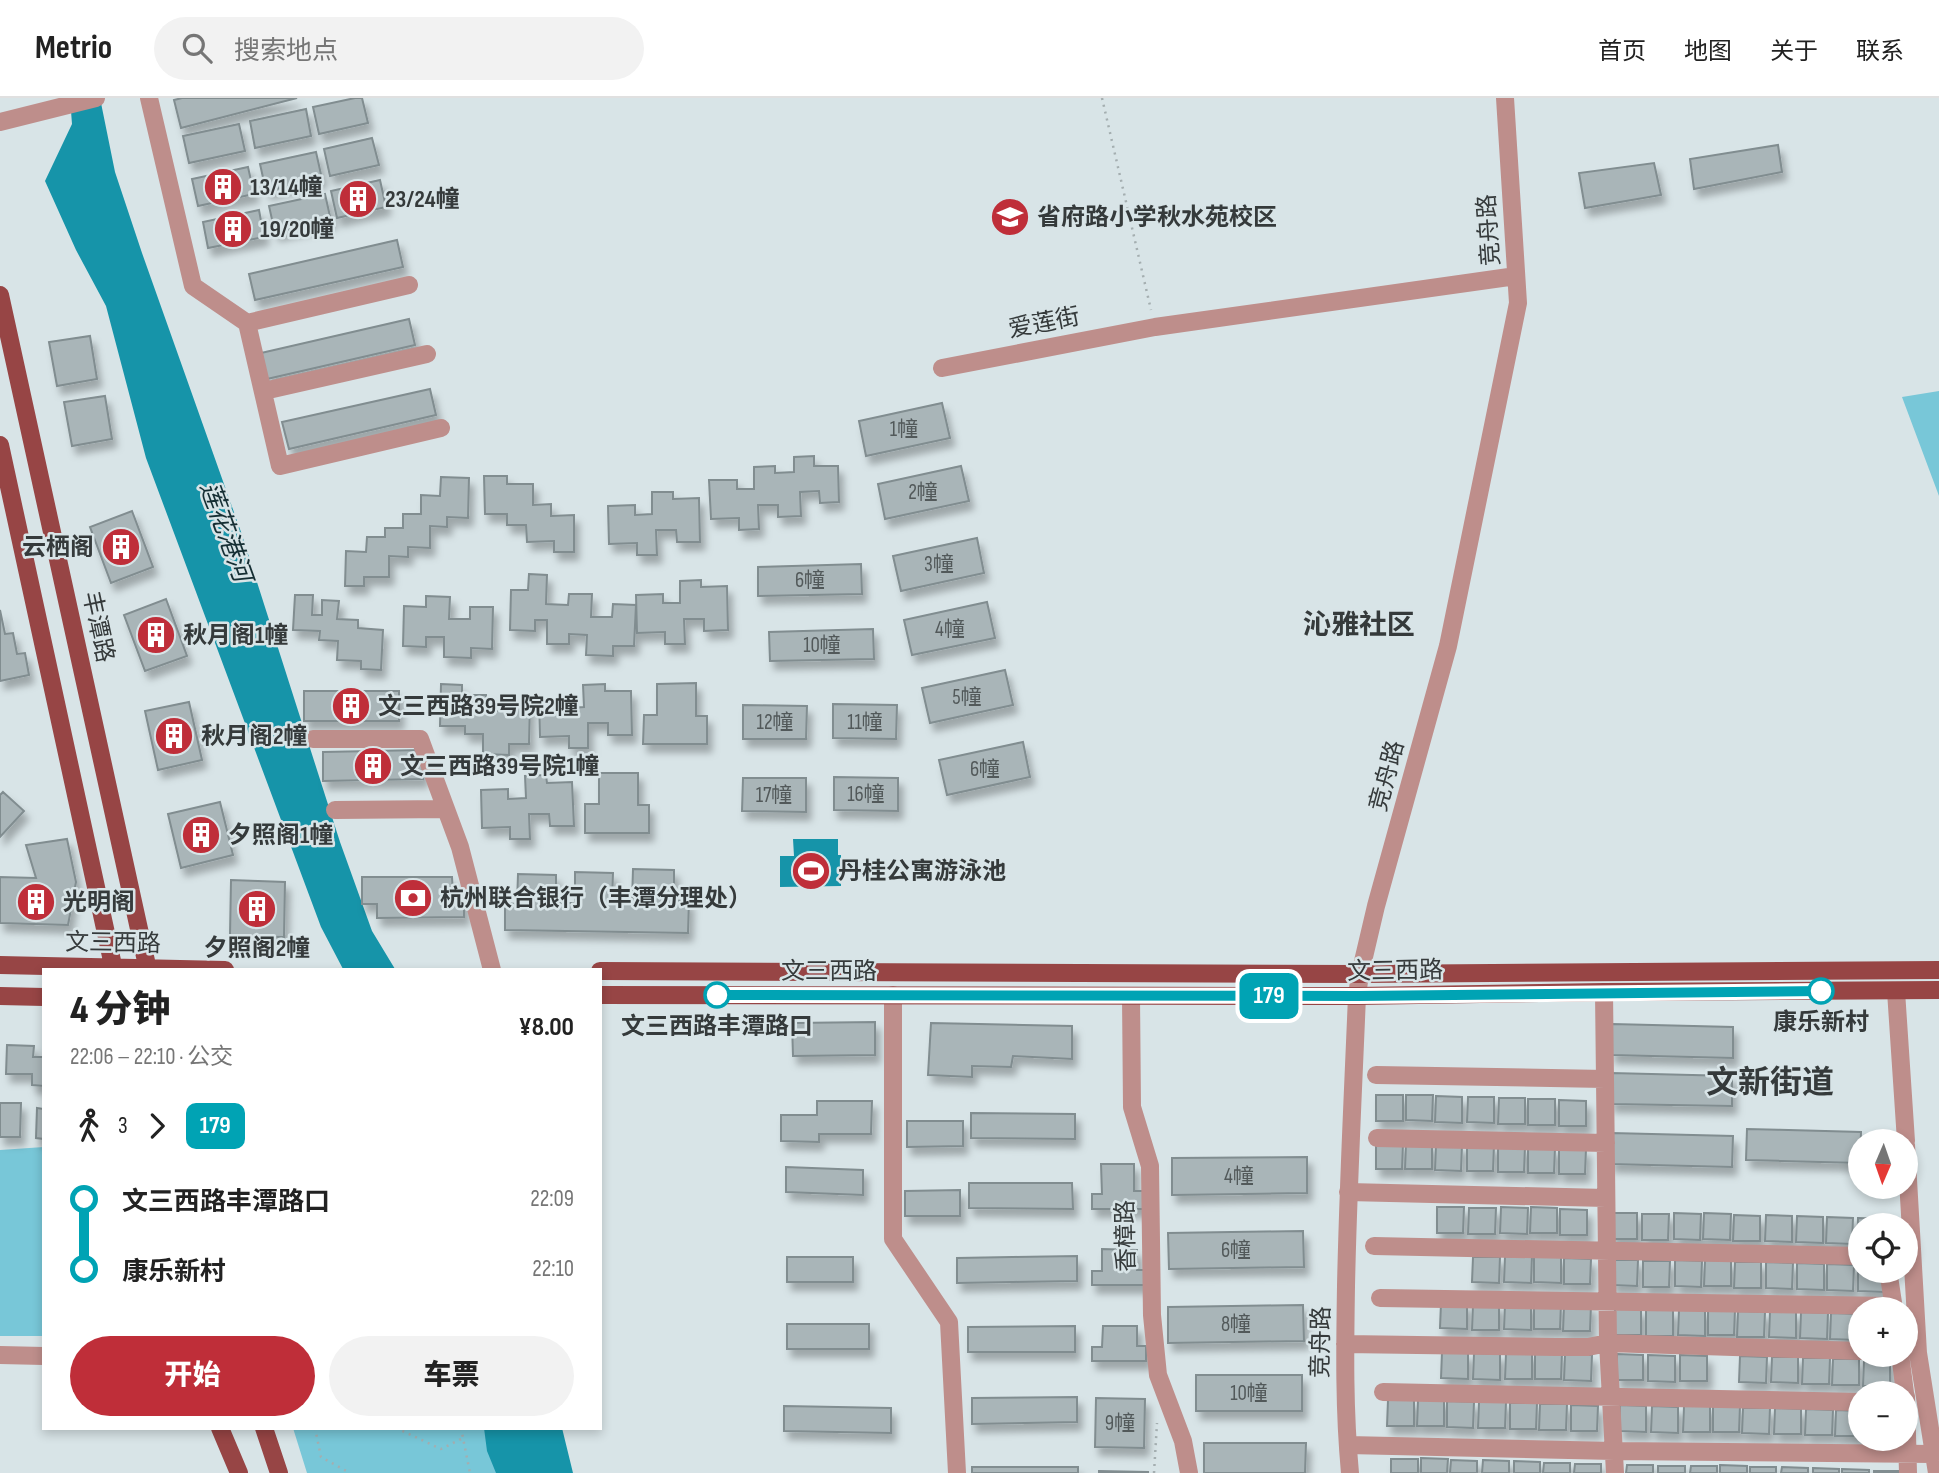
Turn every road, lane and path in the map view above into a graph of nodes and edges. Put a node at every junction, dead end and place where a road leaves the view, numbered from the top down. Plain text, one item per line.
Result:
1 (96, 98) edge
2 (149, 98) edge
3 (1102, 98) edge
4 (1504, 98) edge
5 (0, 122) edge
6 (1516, 276) junction
7 (409, 285) dead end
8 (0, 295) edge
9 (247, 323) junction
10 (1155, 327) junction
11 (427, 354) dead end
12 (942, 368) dead end
13 (264, 391) junction
14 (442, 428) dead end
15 (0, 445) edge
16 (313, 739) dead end
17 (446, 809) junction
18 (335, 810) dead end
19 (0, 965) edge
20 (86, 968) edge
21 (114, 968) edge
22 (148, 968) edge
23 (491, 968) edge
24 (1939, 970) edge
25 (602, 971) edge
26 (1360, 974) junction
27 (1896, 990) junction
28 (1939, 990) edge
29 (1604, 992) junction
30 (893, 995) junction
31 (0, 996) edge
32 (602, 996) edge
33 (1131, 996) junction
34 (1357, 996) junction
35 (42, 997) edge
36 (1376, 1075) dead end
37 (1605, 1079) junction
38 (1905, 1129) edge
39 (1377, 1138) dead end
40 (1606, 1143) junction
41 (1348, 1192) junction
42 (1606, 1198) junction
43 (1908, 1199) edge
44 (1374, 1246) dead end
45 (1607, 1250) junction
46 (1848, 1256) edge
47 (1910, 1297) edge
48 (1380, 1298) dead end
49 (1607, 1301) junction
50 (1848, 1307) edge
51 (1608, 1343) junction
52 (1345, 1345) junction
53 (1848, 1351) edge
54 (0, 1355) edge
55 (42, 1356) edge
56 (1916, 1367) edge
57 (1383, 1392) dead end
58 (1611, 1398) junction
59 (1848, 1402) edge
60 (221, 1430) edge
61 (265, 1430) edge
62 (315, 1430) edge
63 (400, 1430) edge
64 (461, 1430) edge
65 (1934, 1432) edge
66 (463, 1438) junction
67 (1348, 1445) junction
68 (1614, 1451) junction
69 (1906, 1454) junction
70 (1933, 1454) junction
71 (239, 1473) edge
72 (279, 1473) edge
73 (350, 1473) edge
74 (470, 1473) edge
75 (957, 1473) edge
76 (1189, 1473) edge
77 (1350, 1473) edge
78 (1615, 1473) edge
79 (1908, 1473) edge
80 (1937, 1473) edge

1 - 5 street
2 - 9 street
3 - 10 path
4 - 6 street, 竞舟路
6 - 10 street, 爱莲街
6 - 26 street, 竞舟路
7 - 9 street
8 - 22 main road, 丰潭路
9 - 13 street
10 - 12 street, 爱莲街
11 - 13 street
13 - 14 street
15 - 21 main road
16 - 17 street
17 - 18 street
17 - 23 street
19 - 20 main road, 文三西路
24 - 26 main road, 文三西路
25 - 26 main road, 文三西路
26 - 34 street, 竞舟路
27 - 28 main road, 文三西路
27 - 29 main road, 文三西路
27 - 38 street
29 - 34 main road, 文三西路
29 - 37 street
30 - 32 main road, 文三西路
30 - 33 main road, 文三西路
30 - 75 street
31 - 35 main road
33 - 34 main road, 文三西路
33 - 76 street, 香樟路
34 - 41 street, 竞舟路
36 - 37 street
37 - 40 street
39 - 40 street
40 - 42 street
41 - 42 street
41 - 52 street, 竞舟路
42 - 45 street
43 - 47 street
44 - 45 street
45 - 46 street
45 - 49 street
48 - 49 street
49 - 50 street
49 - 51 street
51 - 52 street
51 - 53 street
51 - 58 street
52 - 67 street, 竞舟路
54 - 55 street
56 - 65 street
57 - 58 street
58 - 59 street
58 - 68 street
60 - 71 main road
61 - 72 main road
62 - 73 path
63 - 66 path
64 - 66 path
65 - 70 street
66 - 74 path
67 - 68 street
67 - 77 street, 竞舟路
68 - 69 street
68 - 78 street
69 - 70 street
69 - 79 street
70 - 80 street

